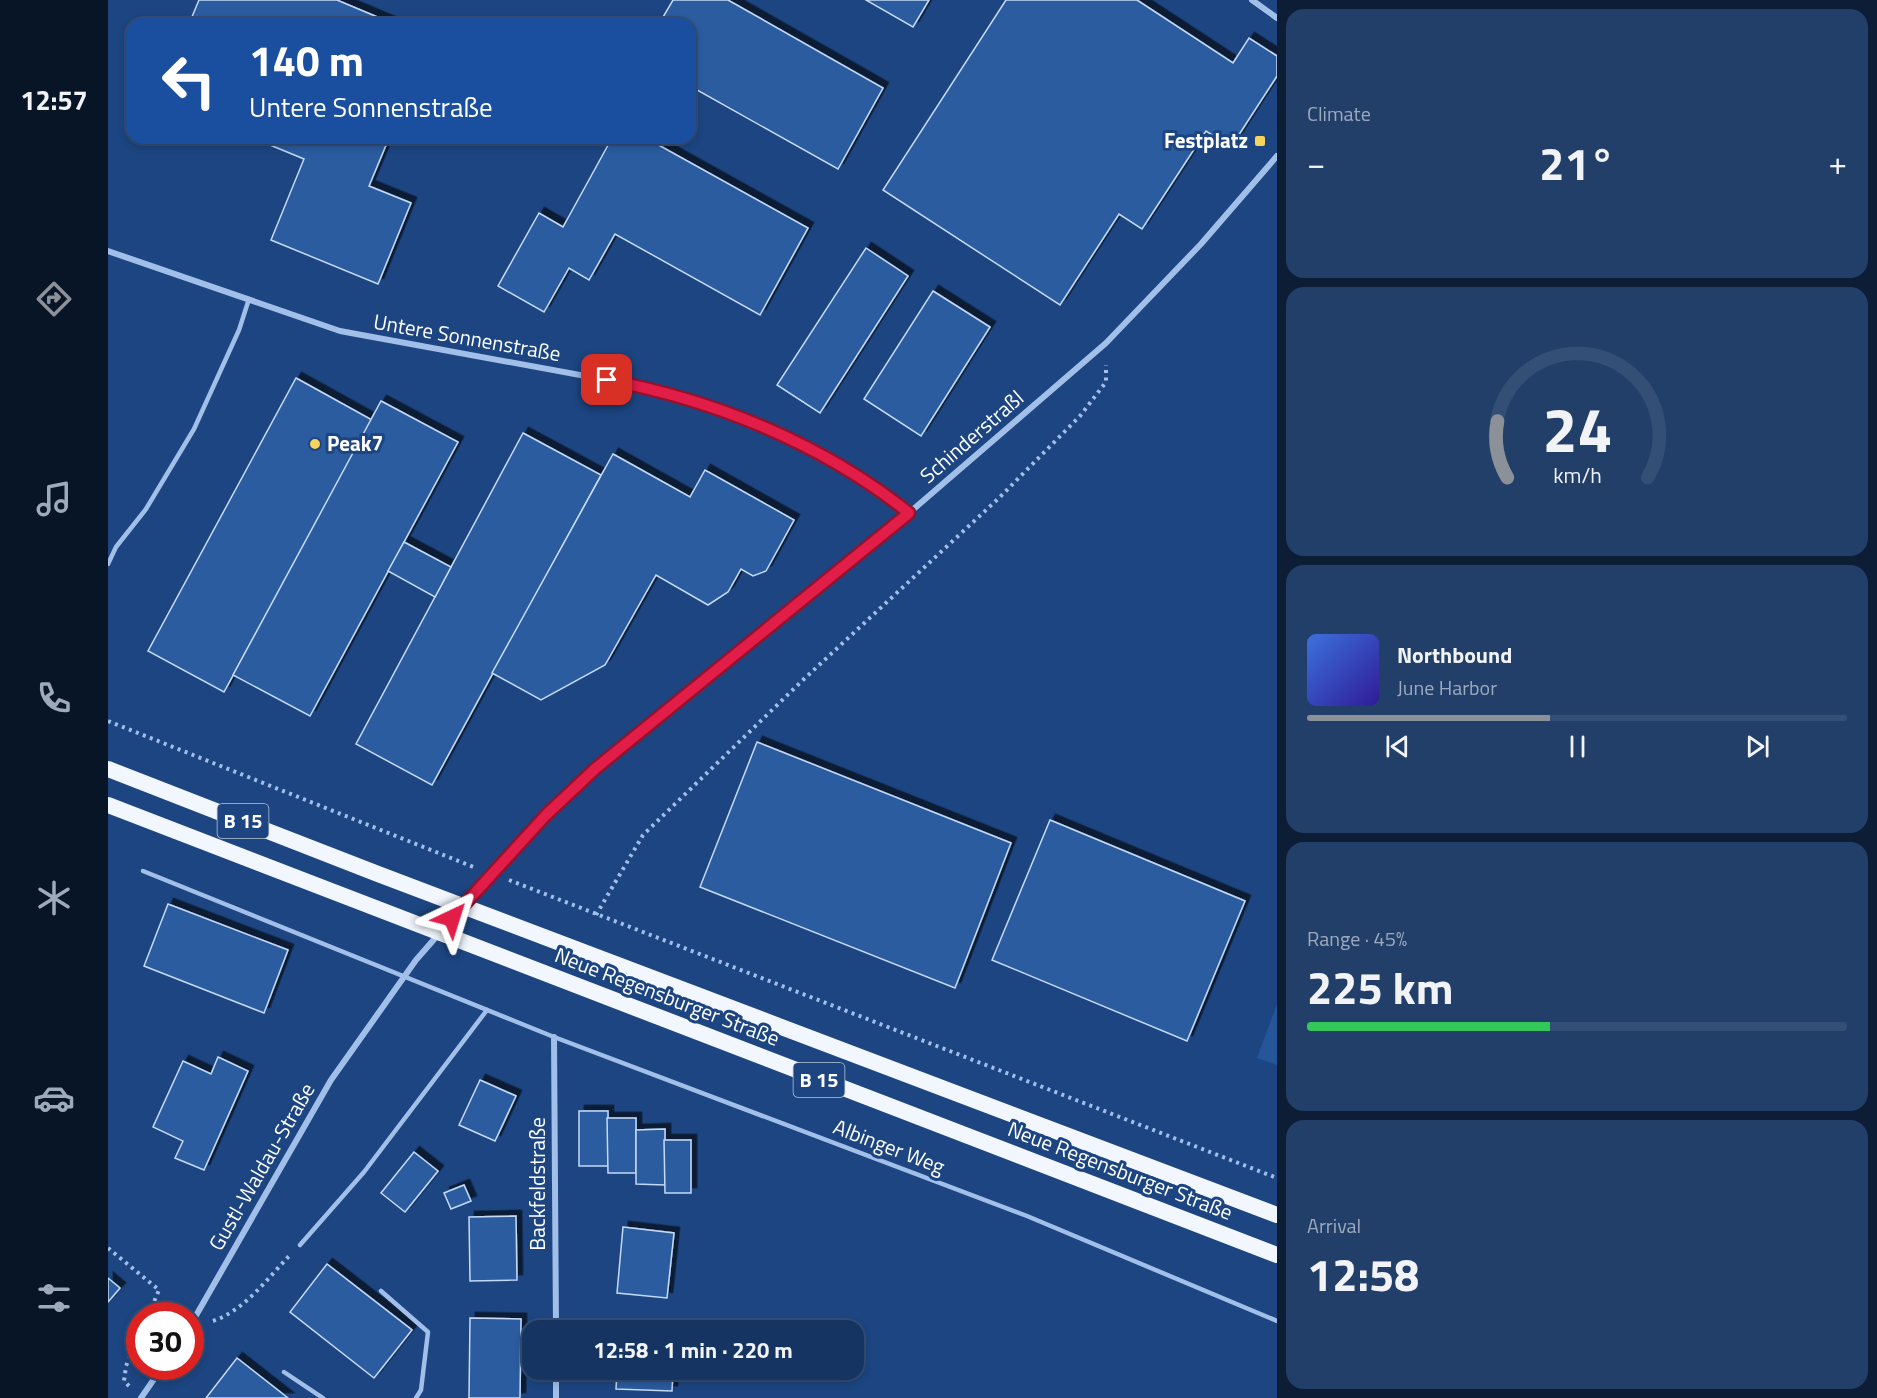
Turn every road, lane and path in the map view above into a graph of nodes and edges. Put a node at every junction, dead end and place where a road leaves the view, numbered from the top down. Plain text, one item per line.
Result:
1 (1252, 0) edge
2 (1277, 18) edge
3 (1277, 156) edge
4 (108, 251) edge
5 (249, 299) junction
6 (1106, 343) junction
7 (909, 513) junction
8 (108, 564) edge
9 (108, 721) edge
10 (108, 769) edge
11 (108, 805) edge
12 (142, 871) dead end
13 (485, 871) dead end
14 (507, 880) dead end
15 (596, 915) junction
16 (487, 1010) junction
17 (367, 1028) joint
18 (554, 1036) junction
19 (1277, 1178) edge
20 (1277, 1215) edge
21 (300, 1245) joint
22 (108, 1248) edge
23 (1277, 1255) edge
24 (381, 1291) dead end
25 (154, 1302) edge
26 (204, 1302) edge
27 (556, 1320) edge
28 (1277, 1321) edge
29 (204, 1323) edge
30 (126, 1366) edge
31 (284, 1372) dead end
32 (153, 1380) edge
33 (556, 1380) edge
34 (141, 1398) edge
35 (323, 1398) edge
36 (416, 1398) edge
37 (556, 1398) edge

1 - 2 street
3 - 6 street, Schinderstraßl
4 - 5 street, Untere Sonnenstraße
5 - 7 street, Untere Sonnenstraße
5 - 8 lane
6 - 7 street, Schinderstraßl
6 - 15 path
7 - 17 street, Schinderstraßl
9 - 13 path
10 - 20 highway, B 15
11 - 23 highway, Neue Regensburger Straße / B 15
12 - 16 lane, Albinger Weg
14 - 15 path
15 - 19 path
16 - 18 lane, Albinger Weg
16 - 21 lane
17 - 26 street, Gustl-Waldau-Straße
18 - 27 street, Backfeldstraße
18 - 28 lane, Albinger Weg
21 - 29 path
22 - 25 path
24 - 36 lane
30 - 34 path
31 - 35 lane
32 - 34 street
33 - 37 street

